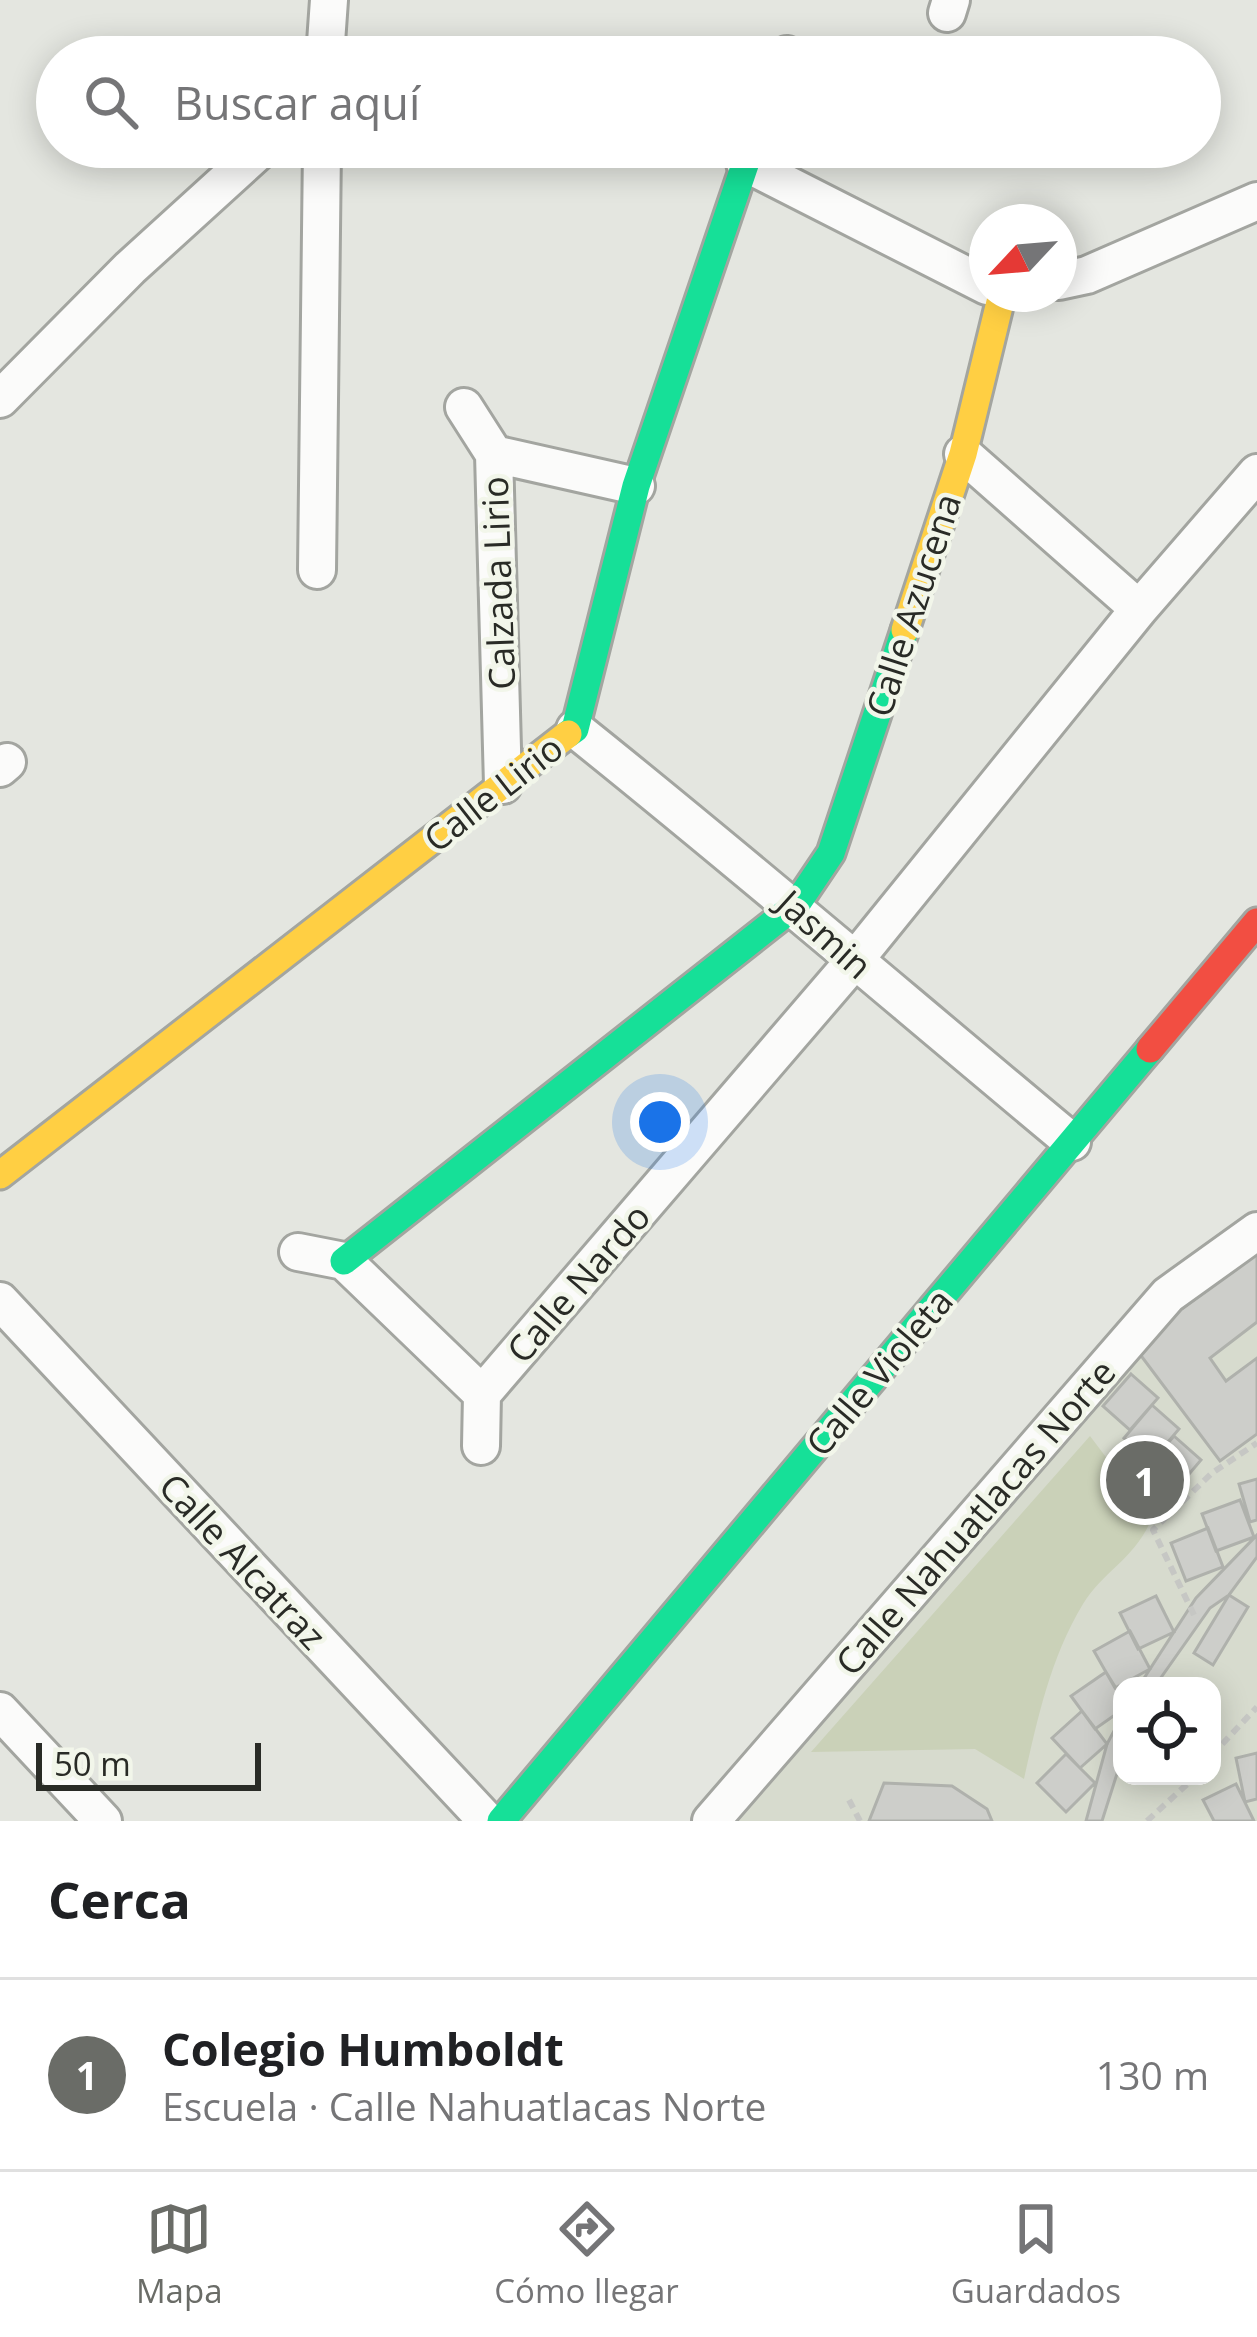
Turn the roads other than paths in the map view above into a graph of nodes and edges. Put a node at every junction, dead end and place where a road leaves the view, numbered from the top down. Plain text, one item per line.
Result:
1 (329, 0) edge
2 (326, 36) edge
3 (240, 168) edge
4 (322, 168) edge
5 (744, 168) edge
6 (772, 168) edge
7 (1257, 202) edge
8 (969, 276) edge
9 (1077, 276) edge
10 (998, 312) edge
11 (0, 398) edge
12 (464, 407) dead end
13 (494, 454) junction
14 (963, 454) junction
15 (1257, 473) edge
16 (636, 486) junction
17 (317, 570) dead end
18 (1139, 609) junction
19 (575, 729) junction
20 (503, 785) junction
21 (796, 905) junction
22 (1257, 922) edge
23 (854, 961) junction
24 (1072, 1142) junction
25 (0, 1175) edge
26 (1257, 1231) edge
27 (298, 1252) dead end
28 (344, 1262) junction
29 (0, 1301) edge
30 (482, 1394) junction
31 (481, 1445) dead end
32 (0, 1711) edge
33 (103, 1821) edge
34 (487, 1821) edge
35 (500, 1821) edge
36 (711, 1821) edge

1 - 2 street
3 - 11 street
4 - 17 street
5 - 16 street, Calle Lirio
6 - 8 street
7 - 9 street
10 - 14 street, Calle Azucena
12 - 13 street
13 - 16 street, Calzada Lirio
13 - 20 street, Calzada Lirio
14 - 18 street
14 - 21 street, Calle Azucena
15 - 18 street, Calle Nardo
16 - 19 street, Calle Lirio
18 - 23 street, Calle Nardo
19 - 20 street, Calle Lirio
19 - 21 street, Jasmin
20 - 25 street, Calle Lirio
21 - 23 street, Jasmin
21 - 28 street
22 - 24 street, Calle Violeta
23 - 24 street, Jasmin
23 - 30 street, Calle Nardo
24 - 35 street, Calle Violeta
26 - 36 street, Calle Nahuatlacas Norte
27 - 28 street
28 - 30 street, Calle Nardo
29 - 34 street, Calle Alcatraz
30 - 31 street
32 - 33 street

